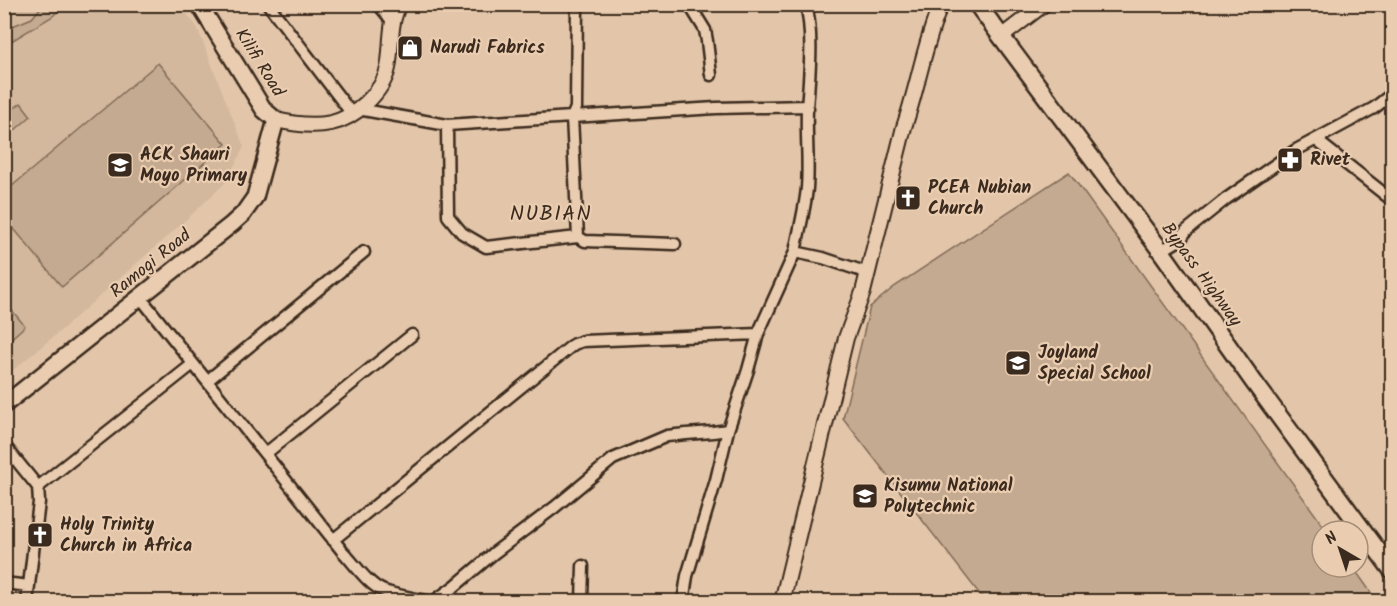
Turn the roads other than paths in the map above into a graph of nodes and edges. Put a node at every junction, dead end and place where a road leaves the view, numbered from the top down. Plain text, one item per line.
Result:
1 (199, 4) edge
2 (268, 4) edge
3 (378, 4) edge
4 (398, 4) edge
5 (577, 4) edge
6 (688, 4) edge
7 (806, 4) edge
8 (941, 4) edge
9 (977, 4) edge
10 (1044, 4) edge
11 (393, 22) junction
12 (1001, 37) junction
13 (711, 75) dead end
14 (1392, 94) edge
15 (808, 108) junction
16 (355, 112) junction
17 (572, 117) junction
18 (276, 120) junction
19 (447, 125) junction
20 (1316, 140) junction
21 (1392, 200) edge
22 (578, 237) junction
23 (675, 244) dead end
24 (1161, 251) junction
25 (364, 252) dead end
26 (795, 252) junction
27 (868, 273) junction
28 (140, 297) junction
29 (758, 334) junction
30 (412, 335) dead end
31 (193, 364) junction
32 (207, 381) junction
33 (4, 405) edge
34 (728, 430) junction
35 (4, 445) edge
36 (265, 454) junction
37 (38, 487) junction
38 (333, 540) junction
39 (583, 566) dead end
40 (1392, 570) edge
41 (4, 583) edge
42 (29, 586) junction
43 (27, 602) edge
44 (432, 602) edge
45 (582, 602) edge
46 (683, 602) edge
47 (782, 602) edge

1 - 18 main road, Kilifi Road
2 - 16 street
3 - 11 street
4 - 11 street, Kilifi Road
5 - 17 street
6 - 13 street
7 - 15 street
8 - 27 street
9 - 12 main road, Bypass Highway
10 - 12 street
11 - 16 street, Kilifi Road
12 - 24 main road, Bypass Highway
14 - 20 street
15 - 17 street
15 - 26 street
16 - 18 street, Kilifi Road
16 - 19 street
17 - 19 street
17 - 22 street
18 - 28 main road, Ramogi Road
19 - 22 street
20 - 21 street
20 - 24 street
22 - 23 street
24 - 40 main road, Bypass Highway
25 - 32 street
26 - 27 street
26 - 29 street
27 - 47 street
28 - 31 street
28 - 33 main road, Ramogi Road
29 - 34 street
29 - 38 street
30 - 36 street
31 - 32 street
31 - 37 street
32 - 36 street
34 - 44 street
34 - 46 street
35 - 37 street
36 - 38 street
37 - 42 street
38 - 44 street
39 - 45 street
41 - 42 street
42 - 43 street

